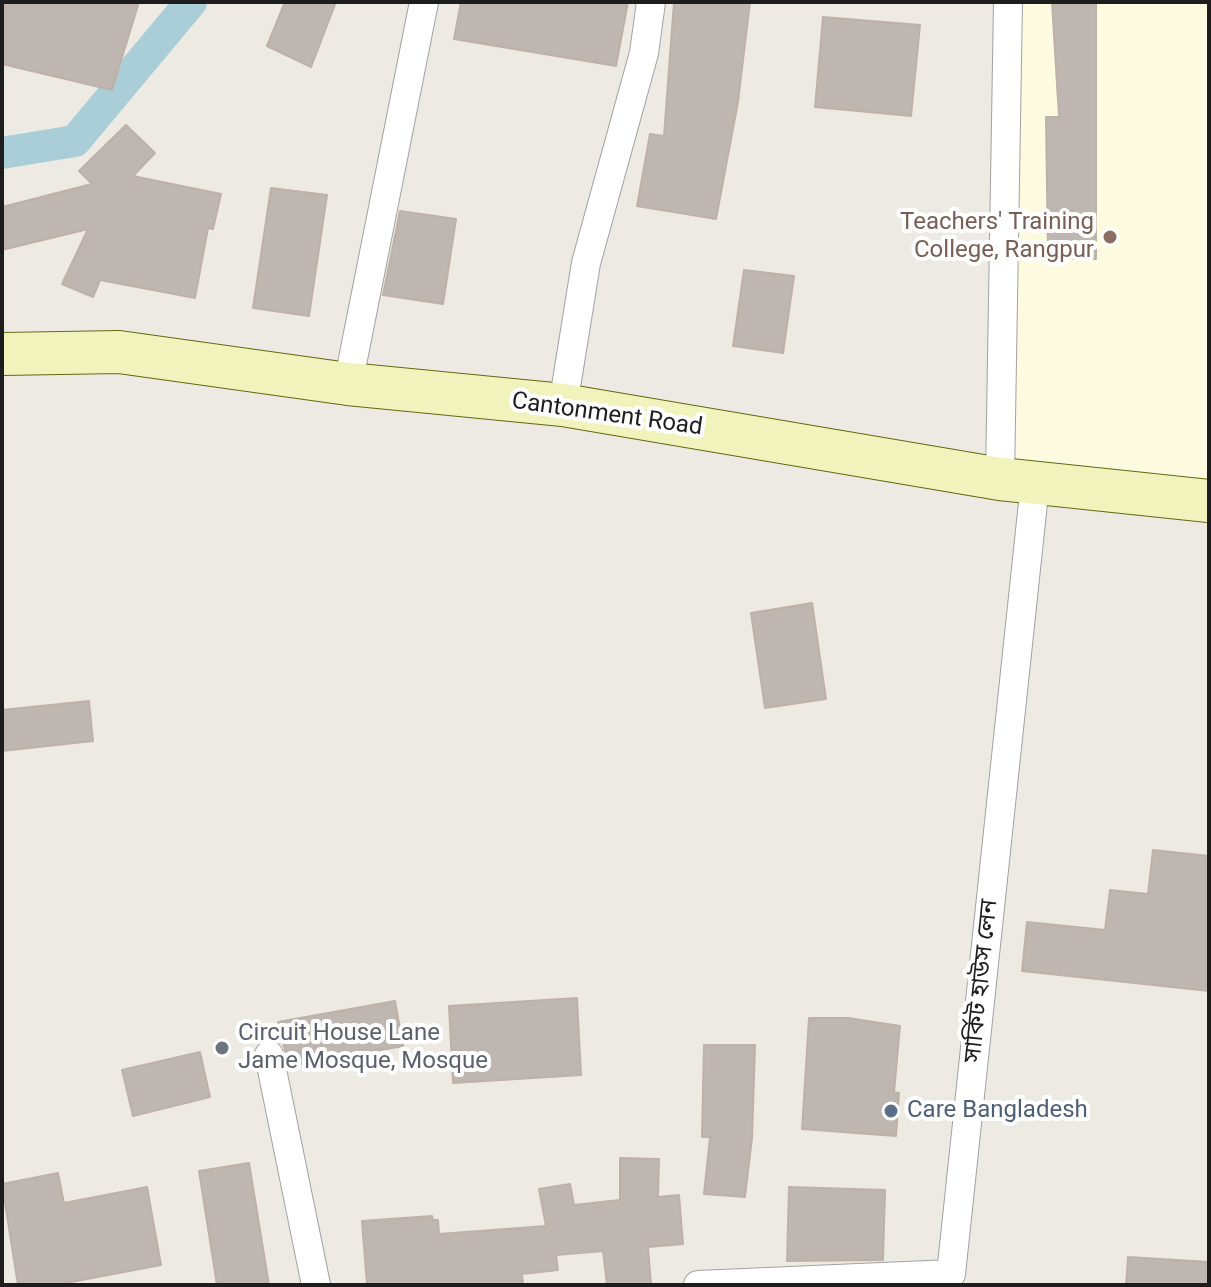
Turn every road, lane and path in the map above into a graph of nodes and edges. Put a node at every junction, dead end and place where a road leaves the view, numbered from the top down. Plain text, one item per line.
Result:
1 (424, 2) edge
2 (651, 2) edge
3 (1008, 2) edge
4 (2, 354) edge
5 (348, 384) junction
6 (563, 405) junction
7 (1018, 482) junction
8 (1209, 501) edge
9 (269, 1055) dead end
10 (316, 1285) edge
11 (698, 1285) edge

1 - 5 street
2 - 6 street
3 - 7 street
4 - 5 main road, Cantonment Road
5 - 6 main road, Cantonment Road
6 - 7 main road, Cantonment Road
7 - 8 main road, Cantonment Road
7 - 11 street, সার্কিট হাউস লেন
9 - 10 street

